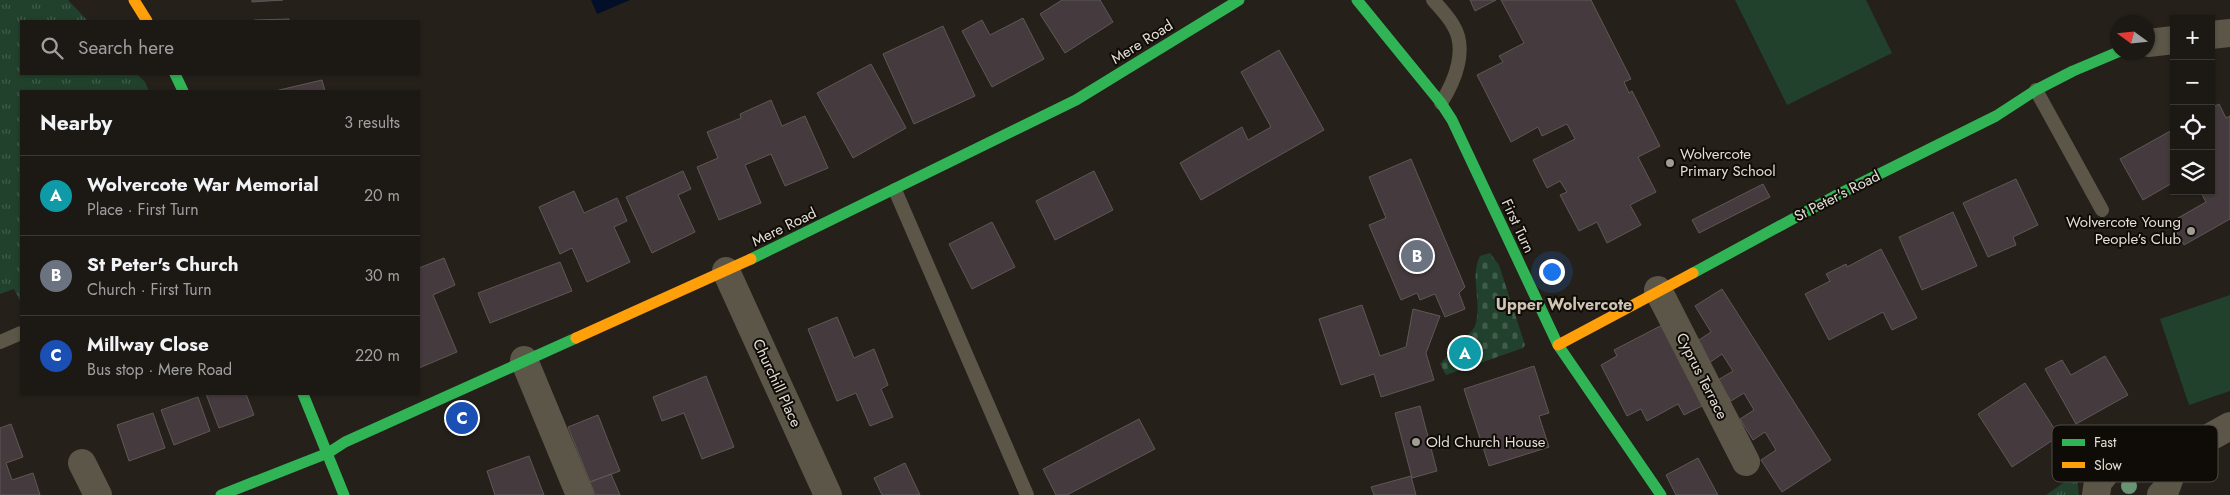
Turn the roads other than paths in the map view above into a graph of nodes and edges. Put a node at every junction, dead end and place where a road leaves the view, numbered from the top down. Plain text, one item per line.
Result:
1 (134, 0) edge
2 (1239, 0) edge
3 (1357, 0) edge
4 (1433, 0) edge
5 (146, 20) edge
6 (2230, 33) edge
7 (2215, 35) edge
8 (2170, 40) edge
9 (2155, 42) edge
10 (2110, 55) edge
11 (175, 75) edge
12 (183, 90) edge
13 (2036, 90) junction
14 (1441, 103) junction
15 (895, 190) junction
16 (2102, 210) dead end
17 (726, 272) junction
18 (1658, 290) junction
19 (20, 333) edge
20 (0, 342) edge
21 (1558, 345) junction
22 (524, 360) junction
23 (303, 395) edge
24 (2230, 426) edge
25 (2218, 433) edge
26 (328, 454) junction
27 (82, 462) dead end
28 (1746, 462) dead end
29 (2098, 482) edge
30 (2168, 482) edge
31 (98, 495) edge
32 (222, 495) edge
33 (344, 495) edge
34 (580, 495) edge
35 (828, 495) edge
36 (1027, 495) edge
37 (1661, 495) edge
38 (2096, 495) edge
39 (2161, 495) edge

1 - 5 street
2 - 15 street, Mere Road
3 - 14 street, First Turn
4 - 14 lane
6 - 7 street
8 - 9 street
10 - 13 street, St Peter's Road
11 - 12 street
13 - 16 lane
13 - 18 street, St Peter's Road
14 - 21 street, First Turn
15 - 17 street, Mere Road
15 - 36 lane
17 - 22 street, Mere Road
17 - 35 street, Churchill Place
18 - 21 street, St Peter's Road
18 - 28 street, Cyprus Terrace
19 - 20 lane
21 - 37 street, First Turn
22 - 26 street, Mere Road
22 - 34 street
23 - 26 street
24 - 25 street
26 - 32 street, Mere Road
26 - 33 street
27 - 31 street
29 - 38 street
30 - 39 street

